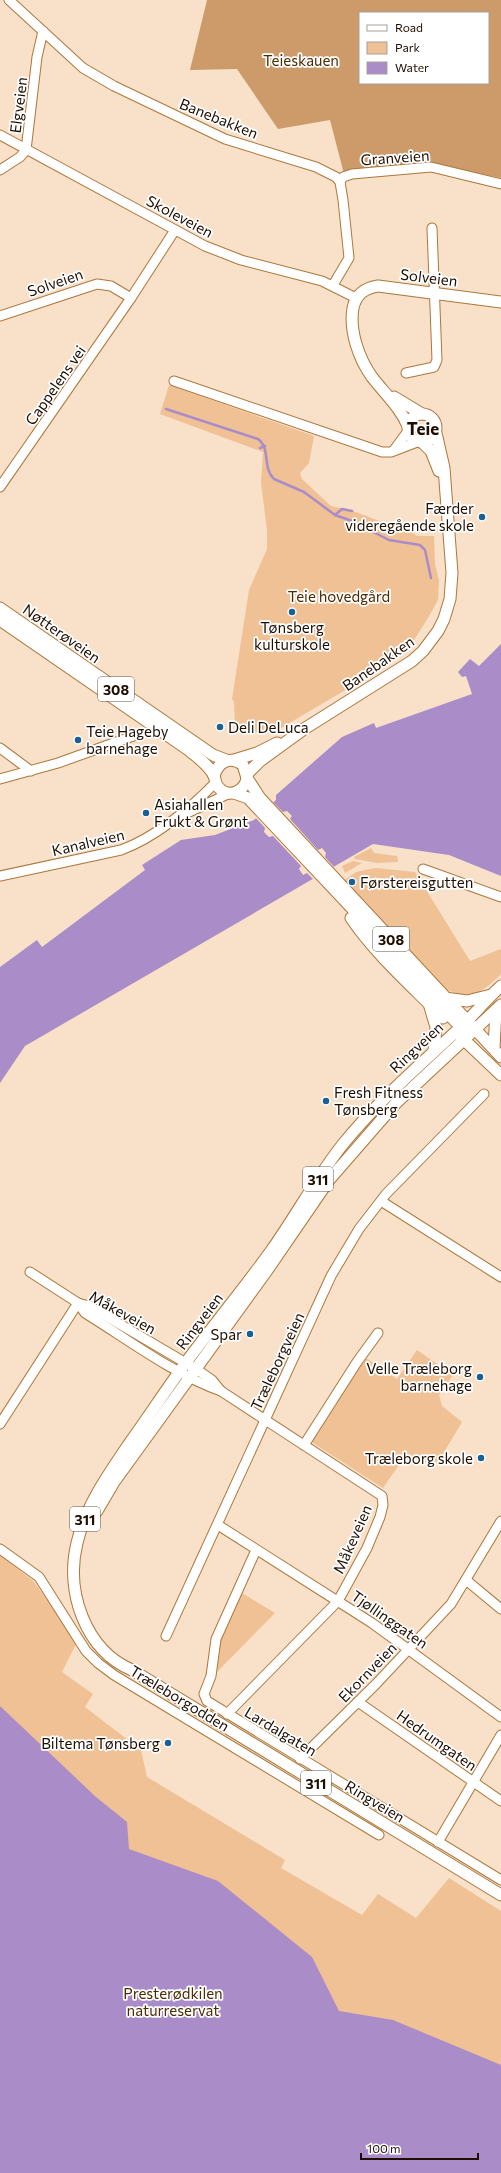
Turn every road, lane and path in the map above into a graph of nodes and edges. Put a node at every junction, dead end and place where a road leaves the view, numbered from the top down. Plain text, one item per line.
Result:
1 (9, 0) edge
2 (43, 31) junction
3 (0, 135) edge
4 (26, 150) junction
5 (0, 170) edge
6 (340, 182) junction
7 (501, 184) edge
8 (432, 228) dead end
9 (176, 230) junction
10 (333, 285) junction
11 (435, 293) junction
12 (131, 298) junction
13 (356, 298) junction
14 (501, 302) edge
15 (0, 316) edge
16 (406, 372) dead end
17 (174, 381) dead end
18 (385, 392) junction
19 (422, 414) junction
20 (408, 429) junction
21 (436, 434) junction
22 (420, 442) junction
23 (394, 450) junction
24 (444, 483) junction
25 (0, 487) edge
26 (0, 608) edge
27 (0, 620) edge
28 (304, 730) junction
29 (136, 735) dead end
30 (0, 748) edge
31 (230, 760) junction
32 (31, 771) junction
33 (247, 776) junction
34 (0, 779) edge
35 (214, 780) junction
36 (232, 793) junction
37 (257, 801) junction
38 (175, 819) junction
39 (423, 869) dead end
40 (0, 876) edge
41 (333, 883) junction
42 (339, 896) junction
43 (501, 897) edge
44 (501, 986) edge
45 (492, 995) junction
46 (446, 998) junction
47 (430, 1007) junction
48 (498, 1008) edge
49 (461, 1026) junction
50 (469, 1035) junction
51 (434, 1051) junction
52 (499, 1055) edge
53 (501, 1075) edge
54 (484, 1094) dead end
55 (381, 1201) junction
56 (30, 1272) dead end
57 (501, 1277) edge
58 (78, 1303) junction
59 (378, 1333) dead end
60 (182, 1367) junction
61 (193, 1373) junction
62 (265, 1420) junction
63 (0, 1424) edge
64 (304, 1446) junction
65 (501, 1521) edge
66 (218, 1525) junction
67 (0, 1549) edge
68 (256, 1550) junction
69 (466, 1580) junction
70 (338, 1600) junction
71 (501, 1609) edge
72 (166, 1636) dead end
73 (409, 1648) junction
74 (132, 1670) junction
75 (358, 1702) junction
76 (227, 1714) junction
77 (501, 1717) edge
78 (501, 1735) edge
79 (300, 1759) junction
80 (474, 1782) junction
81 (501, 1800) edge
82 (379, 1835) dead end
83 (438, 1842) junction
84 (501, 1880) edge
85 (501, 1895) edge

1 - 2 street, Banebakken
2 - 4 street, Elgveien
2 - 6 street, Banebakken
3 - 4 street, Skoleveien
4 - 5 street, Elgveien
4 - 9 street, Skoleveien
6 - 7 street, Granveien
6 - 10 street
8 - 11 street
9 - 10 street, Skoleveien
9 - 12 street
10 - 13 street, Skoleveien
11 - 13 main road, Solveien
11 - 14 main road, Solveien
11 - 16 street
12 - 15 street, Solveien
12 - 25 street, Cappelens vei
13 - 18 main road, Banebakken
17 - 23 street
18 - 19 main road, Banebakken
18 - 20 main road, Banebakken
19 - 20 main road
19 - 21 main road, Banebakken
20 - 22 main road, Banebakken
20 - 23 street
21 - 22 main road
21 - 24 main road, Banebakken
22 - 23 street
22 - 24 main road, Banebakken
24 - 28 main road, Banebakken
26 - 31 main road, Nøtterøveien / 308
27 - 35 main road, Nøtterøveien / 308
28 - 31 main road, Banebakken
28 - 33 main road, Banebakken
29 - 32 street
30 - 32 street
31 - 33 main road, 308
31 - 35 main road
32 - 34 street
33 - 36 main road
33 - 37 main road, 308
35 - 36 main road, 308
35 - 38 street, Kanalveien
36 - 37 main road, 308
36 - 38 street, Kanalveien
37 - 41 main road, 308
38 - 40 street, Kanalveien
39 - 43 street
41 - 42 main road, 308
41 - 46 main road, 308
42 - 47 main road, 308
42 - 49 main road, 308
44 - 45 main road, Ringveien
45 - 46 main road
45 - 49 main road, Ringveien
46 - 49 main road, 308
47 - 49 main road, 308
47 - 51 main road, 308
48 - 50 main road, Ringveien
48 - 52 main road
49 - 50 main road
49 - 50 main road
49 - 51 main road, Ringveien / 311
50 - 52 main road
50 - 53 main road
50 - 61 main road, Ringveien / 311
51 - 60 main road, Ringveien / 311
54 - 55 street, Træleborgveien
55 - 57 street
55 - 62 street, Træleborgveien
56 - 58 street, Måkeveien
58 - 60 street, Måkeveien
58 - 63 street
59 - 64 street
60 - 61 street, Måkeveien
60 - 74 main road, Ringveien / 311
61 - 62 street, Måkeveien
61 - 74 main road, Ringveien / 311
62 - 64 street, Måkeveien
62 - 66 street, Træleborgveien
64 - 70 street, Måkeveien
65 - 69 street, Ekornveien
66 - 68 street, Tjøllinggaten
66 - 72 street, Træleborgveien
67 - 82 street, Træleborgodden
68 - 70 street, Tjøllinggaten
68 - 76 street, Lardalgaten
69 - 71 street
69 - 73 street, Ekornveien
70 - 73 street, Tjøllinggaten
70 - 76 street, Måkeveien
73 - 75 street, Ekornveien
73 - 77 street, Tjøllinggaten
74 - 85 main road, Ringveien / 311
75 - 79 street, Ekornveien
75 - 80 street, Hedrumgaten
76 - 79 street, Lardalgaten
78 - 80 street
79 - 83 street, Lardalgaten
80 - 81 street, Hedrumgaten
80 - 83 street
83 - 84 street, Lardalgaten

